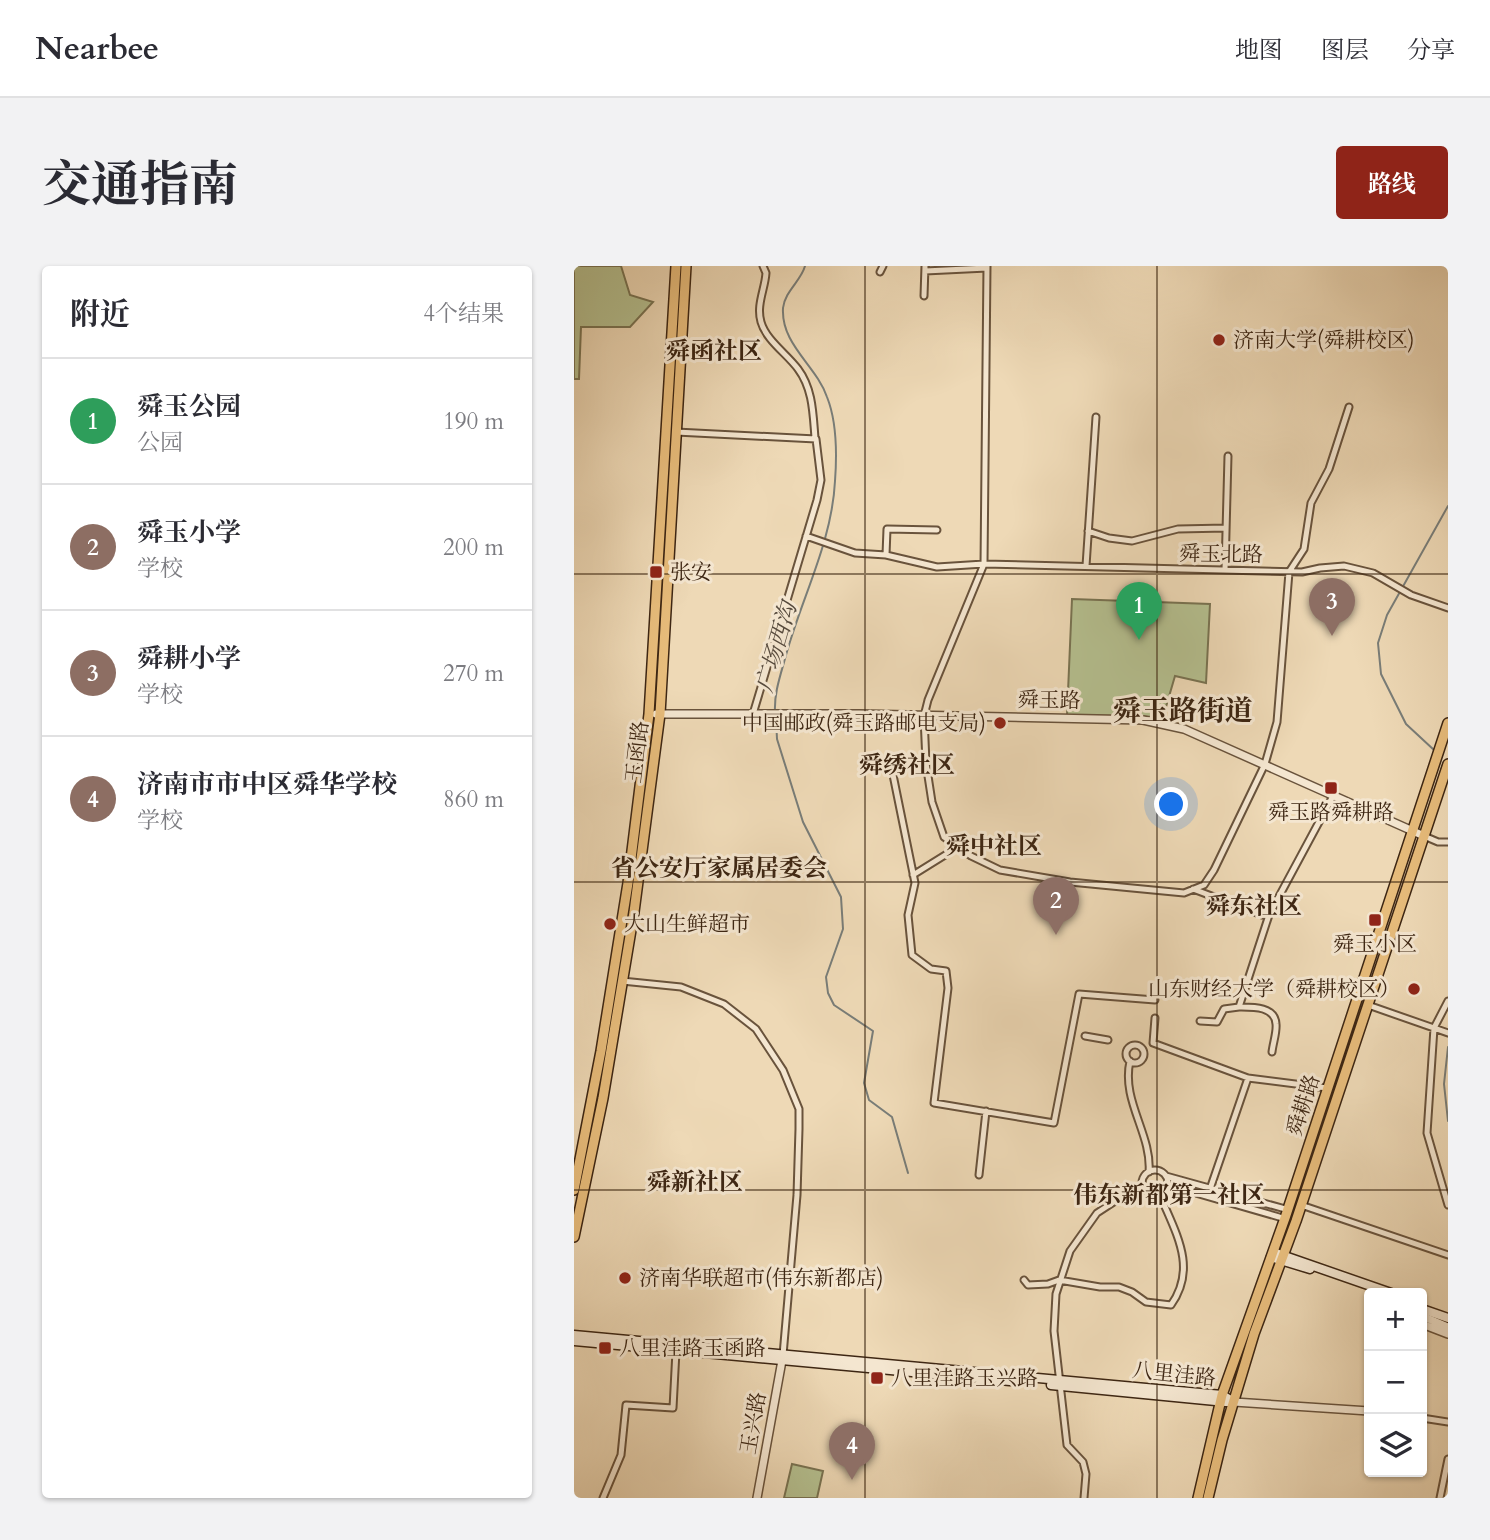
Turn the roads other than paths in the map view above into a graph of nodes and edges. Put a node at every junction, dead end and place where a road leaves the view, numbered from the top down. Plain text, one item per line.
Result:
1 (676, 266) edge
2 (685, 266) edge
3 (763, 266) edge
4 (987, 267) edge
5 (925, 268) edge
6 (925, 296) dead end
7 (1349, 407) dead end
8 (1096, 417) dead end
9 (676, 432) junction
10 (815, 438) dead end
11 (1228, 456) dead end
12 (1226, 528) junction
13 (937, 530) dead end
14 (1088, 531) junction
15 (806, 536) junction
16 (886, 555) junction
17 (984, 564) junction
18 (1086, 566) junction
19 (1225, 570) junction
20 (1289, 572) junction
21 (1448, 608) edge
22 (649, 714) junction
23 (660, 714) junction
24 (753, 714) junction
25 (925, 716) junction
26 (1448, 723) edge
27 (926, 763) junction
28 (1265, 764) junction
29 (1448, 764) edge
30 (1333, 796) junction
31 (1411, 832) junction
32 (1423, 836) junction
33 (1448, 842) edge
34 (958, 847) junction
35 (914, 875) junction
36 (1193, 890) junction
37 (1269, 915) junction
38 (612, 979) junction
39 (623, 981) junction
40 (1155, 1000) dead end
41 (1448, 1001) edge
42 (1367, 1004) junction
43 (1239, 1007) junction
44 (1154, 1018) dead end
45 (1200, 1021) dead end
46 (1434, 1028) junction
47 (1448, 1033) edge
48 (1085, 1035) dead end
49 (1108, 1040) dead end
50 (1153, 1043) junction
51 (1141, 1047) junction
52 (1272, 1052) dead end
53 (1130, 1061) junction
54 (1248, 1078) junction
55 (1327, 1088) junction
56 (986, 1111) junction
57 (1149, 1172) junction
58 (979, 1175) dead end
59 (1166, 1176) junction
60 (1168, 1185) junction
61 (1144, 1189) junction
62 (1210, 1189) junction
63 (574, 1190) edge
64 (1160, 1195) junction
65 (1448, 1205) edge
66 (1299, 1213) junction
67 (1286, 1214) junction
68 (574, 1237) edge
69 (1448, 1255) edge
70 (1277, 1256) junction
71 (1024, 1280) dead end
72 (1061, 1280) junction
73 (1365, 1288) edge
74 (1376, 1288) edge
75 (1427, 1308) edge
76 (1448, 1315) edge
77 (1427, 1318) edge
78 (1427, 1326) edge
79 (1448, 1327) edge
80 (1448, 1334) edge
81 (574, 1335) edge
82 (574, 1341) edge
83 (676, 1351) junction
84 (782, 1358) junction
85 (1061, 1383) junction
86 (1221, 1398) junction
87 (1234, 1402) junction
88 (1364, 1411) edge
89 (1427, 1419) edge
90 (1448, 1422) edge
91 (1448, 1459) edge
92 (603, 1498) edge
93 (757, 1498) edge
94 (1084, 1498) edge
95 (1198, 1498) edge
96 (1208, 1498) edge
97 (1440, 1498) edge

1 - 22 main road, 玉函路
2 - 9 main road, 玉函路
3 - 10 street
4 - 5 street
4 - 17 street
5 - 6 street
7 - 20 street
8 - 14 street
9 - 15 street
9 - 23 main road, 玉函路
11 - 12 street
12 - 14 street
12 - 19 street
13 - 16 street
14 - 18 street
15 - 16 street, 舜玉北路
15 - 24 street
16 - 17 street, 舜玉北路
17 - 18 street, 舜玉北路
17 - 25 street
18 - 19 street, 舜玉北路
19 - 20 street, 舜玉北路
20 - 21 street, 舜玉北路
20 - 28 street
22 - 23 street, 舜玉路
22 - 38 main road, 玉函路
23 - 24 street, 舜玉路
23 - 39 main road, 玉函路
24 - 25 street, 舜玉路
25 - 27 street
25 - 28 street, 舜玉路
26 - 31 main road, 舜耕路
27 - 34 street
27 - 35 street
28 - 30 street, 舜玉路
28 - 36 street
29 - 32 main road, 舜耕路
30 - 31 street, 舜玉路
30 - 37 street
31 - 32 street, 舜玉路
31 - 55 main road, 舜耕路
32 - 33 street
32 - 42 main road, 舜耕路
34 - 35 street
34 - 36 street
35 - 56 street
36 - 37 street
37 - 43 street
38 - 39 street
38 - 63 main road, 玉函路
39 - 68 main road, 玉函路
39 - 84 street
40 - 56 street
41 - 46 street
42 - 46 street
42 - 66 main road, 舜耕路
43 - 45 street
43 - 52 street
44 - 50 street
46 - 47 street
46 - 65 street
48 - 49 street
50 - 51 street
50 - 54 street
51 - 53 street
51 - 53 street
53 - 57 street
54 - 55 street
54 - 62 street
55 - 67 main road, 舜耕路
56 - 58 street
57 - 59 street
57 - 61 street
59 - 60 street
59 - 62 street
60 - 64 street
60 - 67 street
61 - 64 street
61 - 72 street
62 - 67 street
64 - 72 street
66 - 67 street
66 - 69 street
66 - 70 main road, 舜耕路
67 - 70 main road, 舜耕路
70 - 73 main road
70 - 74 main road
70 - 86 main road, 舜耕路
70 - 87 main road, 舜耕路
71 - 72 street
72 - 85 street
75 - 76 main road
77 - 79 street
78 - 80 street
81 - 84 main road, 八里洼路
82 - 83 main road, 八里洼路
83 - 84 main road, 八里洼路
83 - 92 street
84 - 85 main road, 八里洼路
84 - 93 street, 玉兴路
85 - 86 main road, 八里洼路
85 - 94 street
86 - 87 main road, 八里洼路
86 - 95 main road, 舜耕路
87 - 88 street
87 - 96 main road, 舜耕路
89 - 90 street
91 - 97 street

